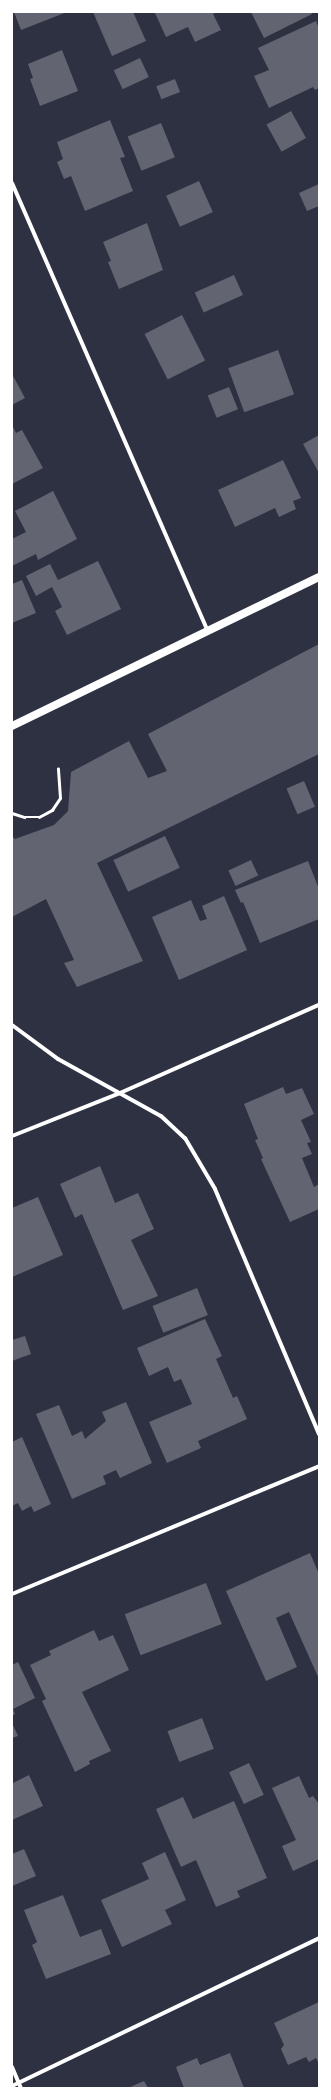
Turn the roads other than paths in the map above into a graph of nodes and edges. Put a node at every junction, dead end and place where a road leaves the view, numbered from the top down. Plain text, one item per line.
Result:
1 (12, 182) edge
2 (319, 577) edge
3 (207, 629) junction
4 (12, 726) edge
5 (319, 1005) edge
6 (12, 1025) edge
7 (120, 1093) junction
8 (12, 1136) edge
9 (319, 1434) edge
10 (319, 1466) edge
11 (12, 1594) edge
12 (319, 1938) edge
13 (12, 2066) edge
14 (12, 2086) edge
15 (20, 2086) edge

1 - 3 street
2 - 3 main road
3 - 4 main road
5 - 7 street
6 - 7 street
7 - 8 street
7 - 9 street
10 - 11 street
12 - 15 street
13 - 15 street
14 - 15 street

